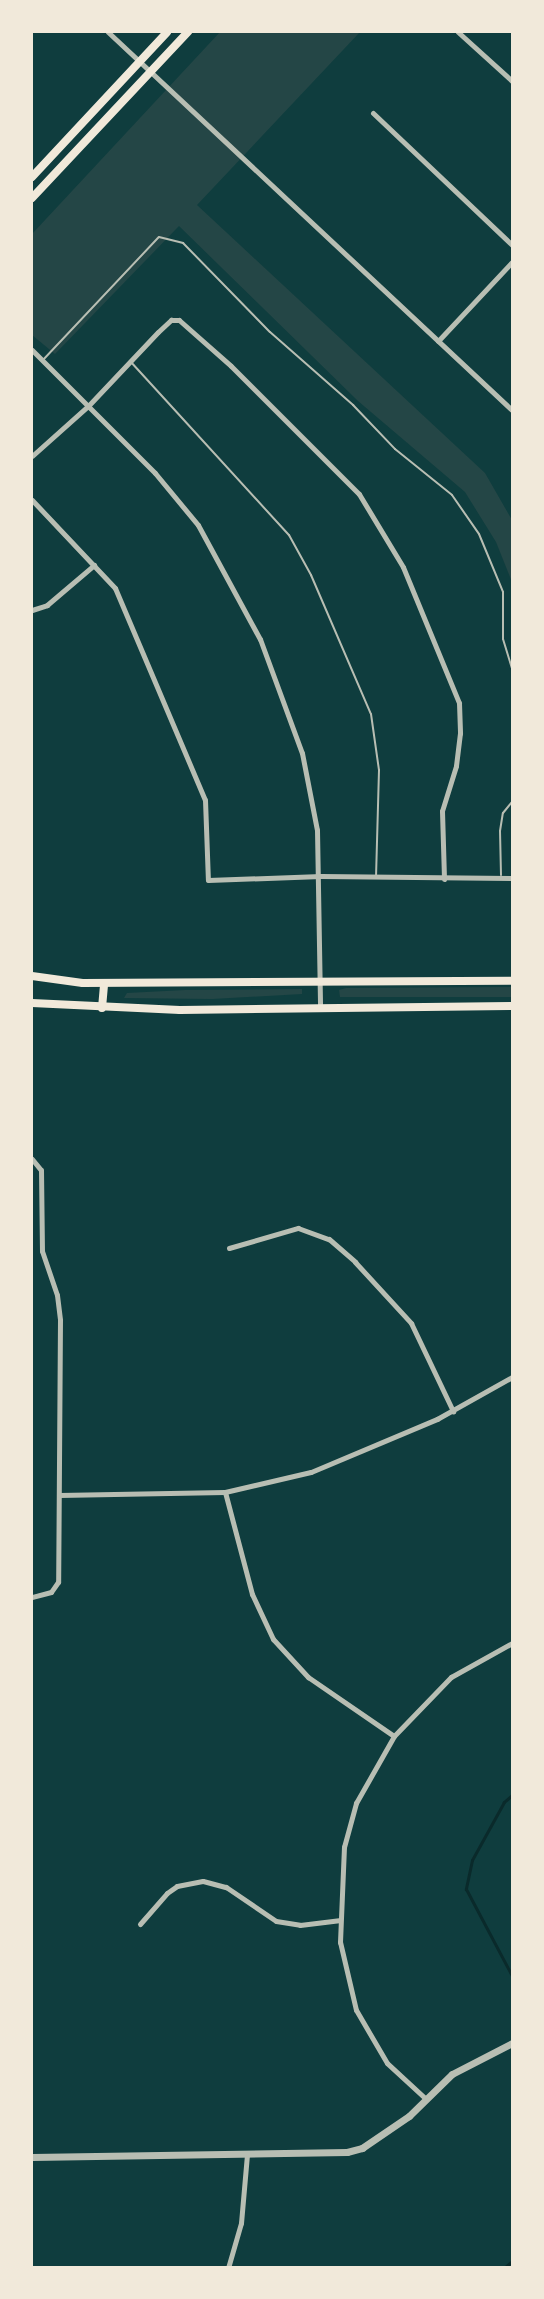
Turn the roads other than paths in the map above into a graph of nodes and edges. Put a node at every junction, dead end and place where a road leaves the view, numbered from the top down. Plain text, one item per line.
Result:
1 (108, 32) edge
2 (167, 32) edge
3 (188, 32) edge
4 (458, 32) edge
5 (139, 61) junction
6 (150, 72) junction
7 (513, 81) edge
8 (373, 114) dead end
9 (32, 177) edge
10 (32, 198) edge
11 (513, 246) edge
12 (513, 262) edge
13 (438, 341) junction
14 (32, 350) edge
15 (42, 361) junction
16 (130, 361) junction
17 (89, 405) junction
18 (513, 410) edge
19 (32, 456) edge
20 (32, 500) edge
21 (94, 565) junction
22 (32, 610) edge
23 (513, 668) edge
24 (513, 802) edge
25 (321, 876) junction
26 (376, 878) junction
27 (501, 878) junction
28 (513, 878) edge
29 (444, 879) junction
30 (32, 976) edge
31 (320, 981) junction
32 (513, 981) edge
33 (104, 983) junction
34 (32, 1003) edge
35 (320, 1006) junction
36 (513, 1006) edge
37 (102, 1008) junction
38 (32, 1159) edge
39 (230, 1248) dead end
40 (513, 1377) edge
41 (453, 1411) junction
42 (225, 1492) junction
43 (59, 1495) junction
44 (32, 1597) edge
45 (513, 1643) edge
46 (394, 1736) junction
47 (339, 1920) junction
48 (140, 1924) dead end
49 (513, 2043) edge
50 (426, 2099) junction
51 (247, 2154) junction
52 (32, 2157) edge
53 (228, 2268) edge

1 - 5 street
2 - 5 main road
3 - 6 main road
4 - 7 street
5 - 6 street
5 - 9 main road
6 - 10 main road
6 - 13 street
8 - 11 street
12 - 13 street
13 - 18 street
14 - 15 street
15 - 17 street
15 - 23 lane
16 - 17 street
16 - 26 lane
16 - 29 street
17 - 19 street
17 - 25 street
20 - 21 street
21 - 22 street
21 - 25 street
24 - 27 lane
25 - 26 street
25 - 31 street
26 - 29 street
27 - 28 street
27 - 29 street
30 - 33 main road
31 - 32 main road
31 - 33 main road
31 - 35 street
33 - 37 main road
34 - 37 main road
35 - 36 main road
35 - 37 main road
38 - 43 street
39 - 41 street
40 - 41 street
41 - 42 street
42 - 43 street
42 - 46 street
43 - 44 street
45 - 46 street
46 - 47 street
47 - 48 street
47 - 50 street
49 - 50 street
50 - 51 street
51 - 52 street
51 - 53 street

